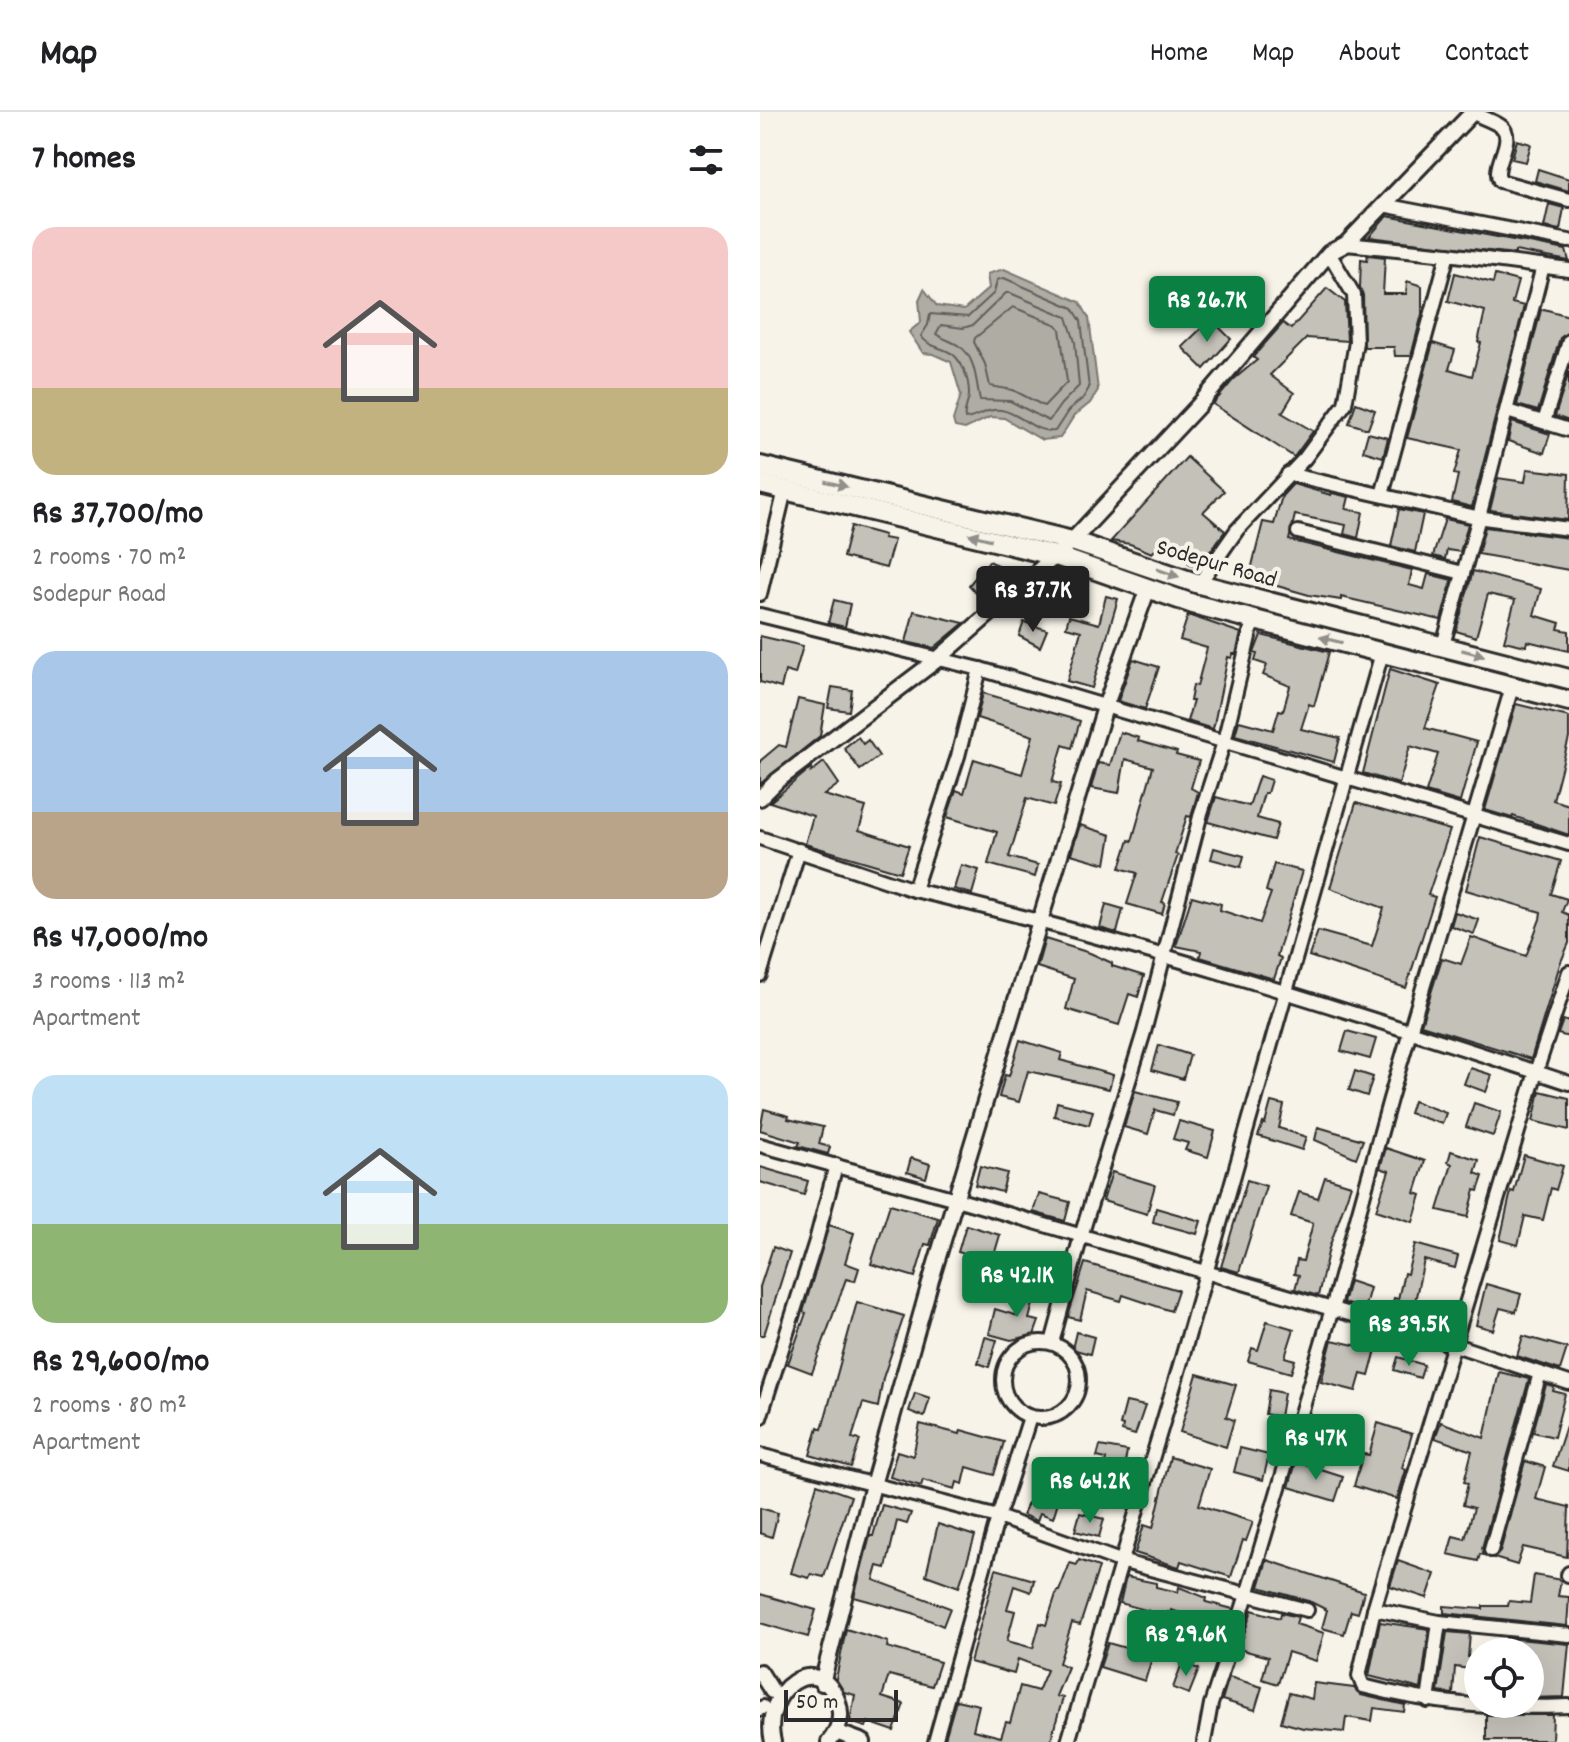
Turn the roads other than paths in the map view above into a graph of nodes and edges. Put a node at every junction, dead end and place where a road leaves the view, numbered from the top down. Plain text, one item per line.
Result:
1 (1473, 112) edge
2 (1569, 200) edge
3 (1383, 205) junction
4 (1569, 241) edge
5 (1346, 244) junction
6 (1329, 253) junction
7 (1448, 254) junction
8 (1543, 266) junction
9 (1569, 270) edge
10 (1569, 341) edge
11 (1507, 411) junction
12 (1544, 422) junction
13 (1569, 430) edge
14 (760, 466) edge
15 (1288, 474) junction
16 (760, 484) edge
17 (785, 490) junction
18 (1382, 495) junction
19 (1479, 517) junction
20 (1569, 529) edge
21 (1298, 532) dead end
22 (1072, 541) junction
23 (1056, 556) junction
24 (1463, 573) junction
25 (1199, 584) junction
26 (1148, 588) junction
27 (760, 594) edge
28 (760, 615) edge
29 (1253, 620) junction
30 (1443, 645) junction
31 (1382, 653) junction
32 (938, 659) junction
33 (980, 669) junction
34 (1569, 679) edge
35 (1512, 687) junction
36 (1569, 701) edge
37 (1105, 707) junction
38 (1224, 742) junction
39 (1347, 777) junction
40 (760, 798) edge
41 (1474, 817) junction
42 (760, 838) edge
43 (1569, 844) edge
44 (798, 850) junction
45 (914, 890) junction
46 (1041, 920) junction
47 (1164, 954) junction
48 (1569, 972) edge
49 (760, 975) edge
50 (1285, 994) junction
51 (1410, 1031) junction
52 (1536, 1072) junction
53 (1569, 1083) edge
54 (760, 1145) edge
55 (836, 1165) junction
56 (956, 1199) junction
57 (1081, 1236) junction
58 (1205, 1272) junction
59 (1332, 1309) junction
60 (1052, 1343) junction
61 (1455, 1345) junction
62 (1540, 1373) junction
63 (1569, 1383) edge
64 (1030, 1417) junction
65 (760, 1418) edge
66 (760, 1455) edge
67 (873, 1485) junction
68 (998, 1517) junction
69 (1491, 1550) dead end
70 (1120, 1561) junction
71 (1247, 1595) junction
72 (1374, 1609) junction
73 (1307, 1610) dead end
74 (1439, 1622) junction
75 (1569, 1635) edge
76 (760, 1672) edge
77 (822, 1683) junction
78 (772, 1691) junction
79 (1428, 1701) junction
80 (1569, 1706) edge
81 (762, 1708) edge
82 (833, 1737) edge
83 (773, 1742) edge
84 (863, 1742) edge
85 (935, 1742) edge
86 (1068, 1742) edge
87 (1204, 1742) edge

1 - 2 street
1 - 3 street
3 - 4 street
3 - 5 street
5 - 6 street
5 - 7 street
6 - 15 street
6 - 22 street
7 - 8 street
7 - 18 street
8 - 9 street
8 - 11 street
10 - 12 street
11 - 12 street
11 - 19 street
12 - 13 street
14 -> 22 main road, Sodepur Road
15 - 18 street
15 - 25 street
16 - 17 main road
23 -> 17 main road
17 - 27 street
18 - 19 street
19 - 20 street
19 - 24 street
21 - 24 street
22 - 23 street
22 -> 25 main road, Sodepur Road
23 - 26 main road
23 - 32 street
24 - 30 street
25 - 30 main road, Sodepur Road
26 - 29 main road
26 - 37 street
28 - 32 street
31 -> 29 main road
29 - 38 street
30 -> 34 main road, Sodepur Road
31 - 35 main road
31 - 39 street
32 - 33 street
32 - 40 street
33 - 37 street
33 - 45 street
35 - 36 main road
35 - 41 street
37 - 38 street
37 - 46 street
38 - 39 street
38 - 47 street
39 - 41 street
39 - 50 street
41 - 43 street
41 - 51 street
42 - 44 street
44 - 45 street
44 - 49 street
45 - 46 street
46 - 47 street
46 - 56 street
47 - 50 street
47 - 57 street
48 - 52 street
50 - 51 street
50 - 58 street
51 - 52 street
51 - 59 street
52 - 53 street
52 - 61 street
54 - 55 street
55 - 56 street
55 - 65 street
56 - 57 street
56 - 67 street
57 - 58 street
57 - 60 street
58 - 59 street
58 - 70 street
59 - 61 street
59 - 71 street
60 - 64 street
60 - 64 street
61 - 62 street
61 - 72 street
62 - 63 street
62 - 69 street
64 - 68 street
66 - 67 street
67 - 68 street
67 - 77 street
68 - 70 street
68 - 85 street
70 - 71 street
70 - 86 street
71 - 73 street
71 - 87 street
72 - 74 street
72 - 79 street
74 - 75 street
74 - 79 street
76 - 78 street
77 - 78 street
77 - 82 street
78 - 81 street
79 - 80 street
81 - 83 street
82 - 84 street

